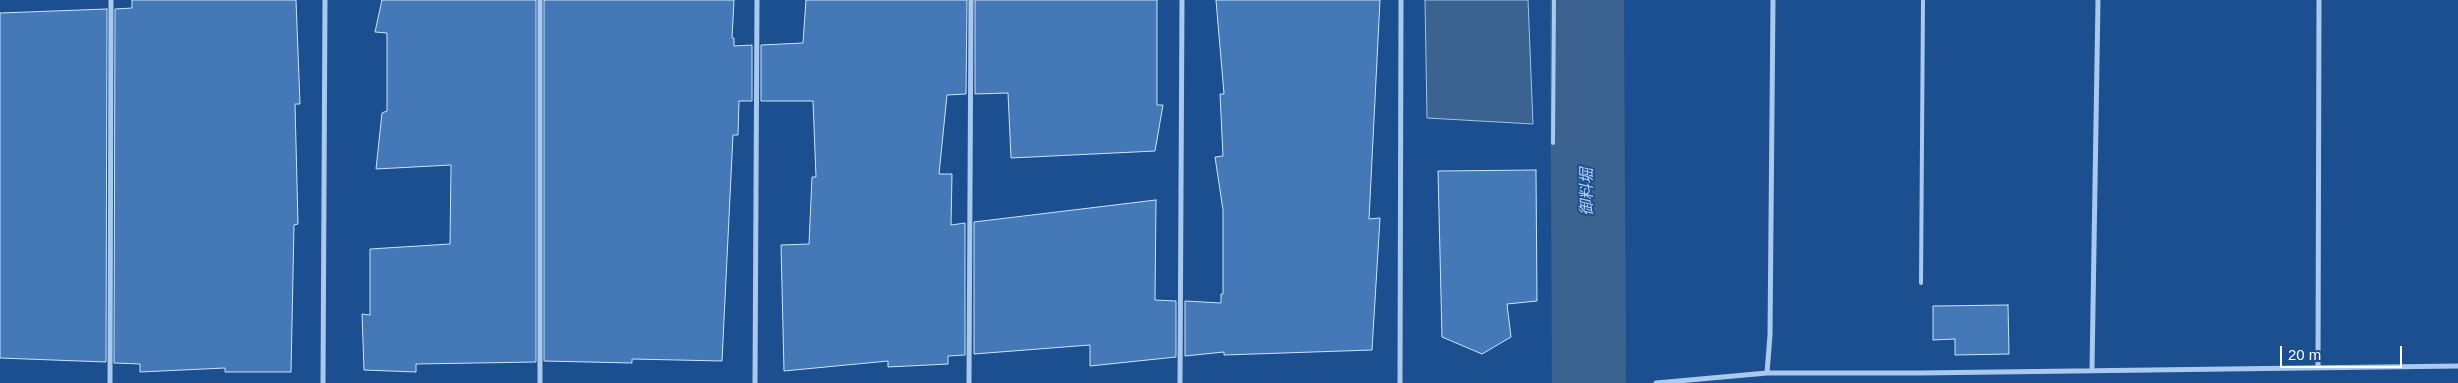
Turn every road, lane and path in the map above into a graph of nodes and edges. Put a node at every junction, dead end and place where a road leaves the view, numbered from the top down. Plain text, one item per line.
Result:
1 (111, 0) edge
2 (325, 0) edge
3 (540, 0) edge
4 (757, 0) edge
5 (971, 0) edge
6 (1182, 0) edge
7 (1401, 0) edge
8 (1554, 0) edge
9 (1772, 0) edge
10 (1923, 0) edge
11 (2098, 0) edge
12 (2319, 0) edge
13 (1553, 143) dead end
14 (1920, 283) dead end
15 (2458, 366) edge
16 (2318, 368) junction
17 (2092, 370) junction
18 (1767, 373) junction
19 (110, 383) edge
20 (323, 383) edge
21 (540, 383) edge
22 (755, 383) edge
23 (969, 383) edge
24 (1180, 383) edge
25 (1400, 383) edge
26 (1656, 383) edge

1 - 19 street
2 - 20 street
3 - 21 street
4 - 22 street
5 - 23 street
6 - 24 street
7 - 25 street
8 - 13 lane
9 - 18 street
10 - 14 lane
11 - 17 street
12 - 16 street
15 - 16 street
16 - 17 street
17 - 18 street
18 - 26 street

